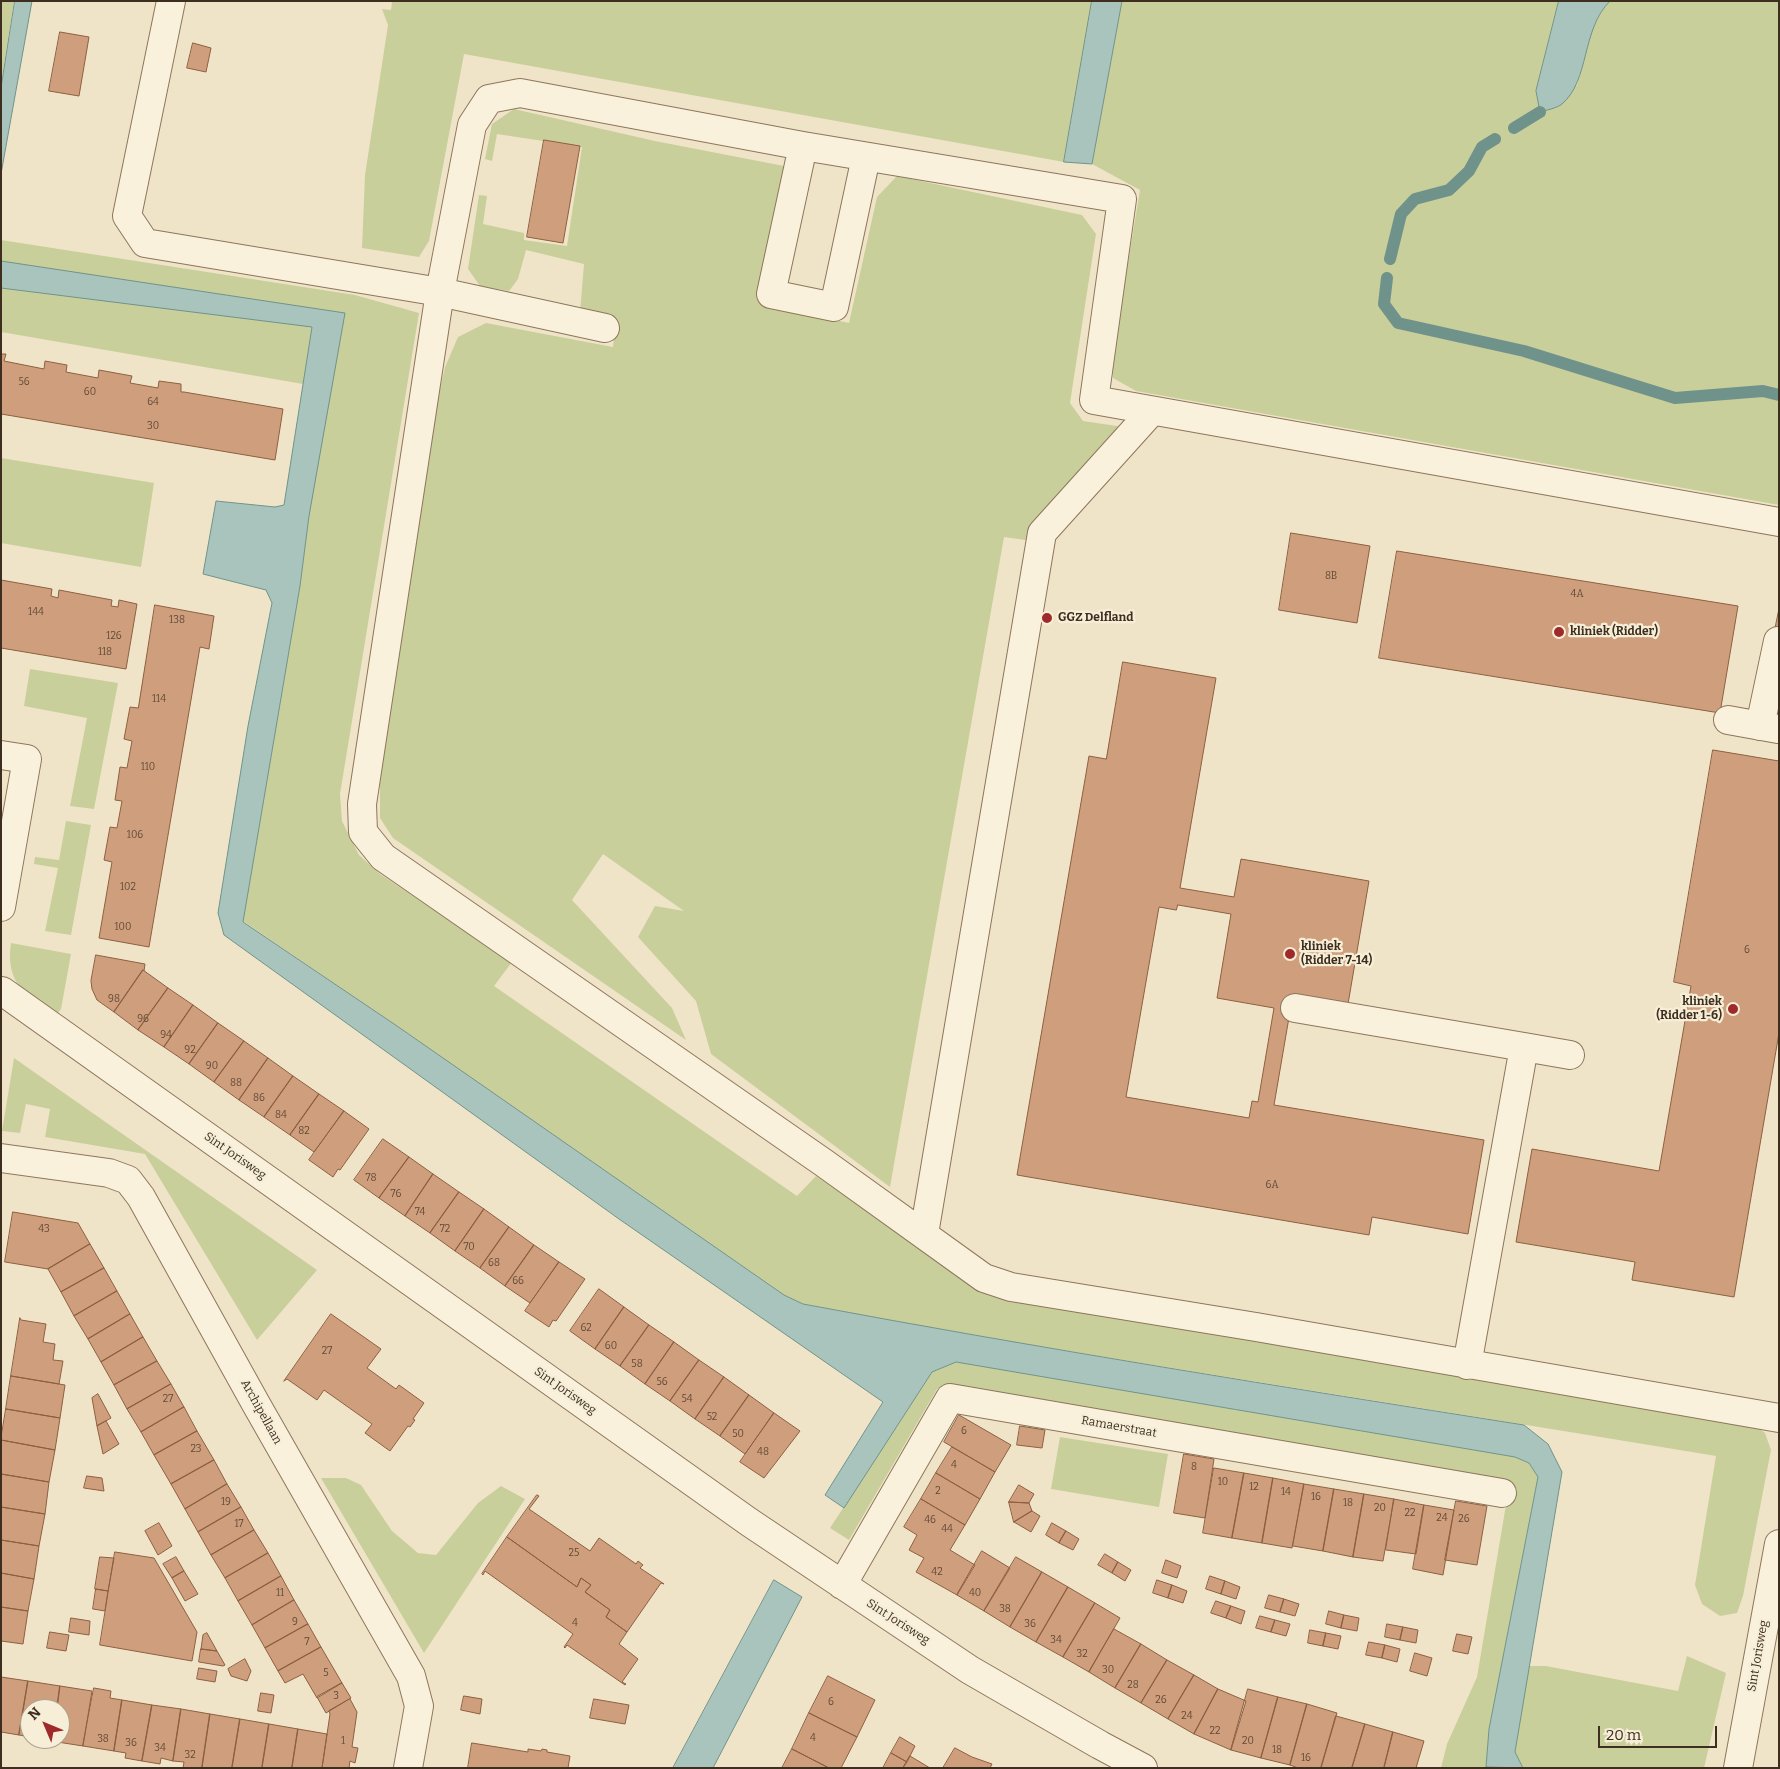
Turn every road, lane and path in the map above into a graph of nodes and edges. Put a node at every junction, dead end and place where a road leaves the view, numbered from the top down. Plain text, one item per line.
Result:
1 (171, 1) edge
2 (803, 146) junction
3 (866, 156) junction
4 (440, 292) junction
5 (605, 328) dead end
6 (1152, 411) junction
7 (1778, 522) edge
8 (1778, 641) edge
9 (1728, 720) dead end
10 (1769, 727) edge
11 (1, 755) edge
12 (1, 907) edge
13 (2, 991) edge
14 (1295, 1008) dead end
15 (1524, 1048) junction
16 (1570, 1055) dead end
17 (1, 1158) edge
18 (924, 1234) junction
19 (1467, 1365) junction
20 (1779, 1418) edge
21 (1502, 1493) dead end
22 (1779, 1544) edge
23 (842, 1585) junction
24 (408, 1768) edge
25 (1143, 1768) edge
26 (1738, 1768) edge

1 - 4 street
2 - 3 street
2 - 3 street
2 - 4 street
3 - 6 street
4 - 5 street
4 - 18 street
6 - 7 street
6 - 18 street
8 - 10 street
9 - 10 street
11 - 12 street
13 - 23 street, Sint Jorisweg
14 - 15 street
15 - 16 street
15 - 19 street
17 - 24 street, Archipellaan
18 - 19 street
19 - 20 street
21 - 23 street, Ramaerstraat
22 - 26 street, Sint Jorisweg
23 - 25 street, Sint Jorisweg

